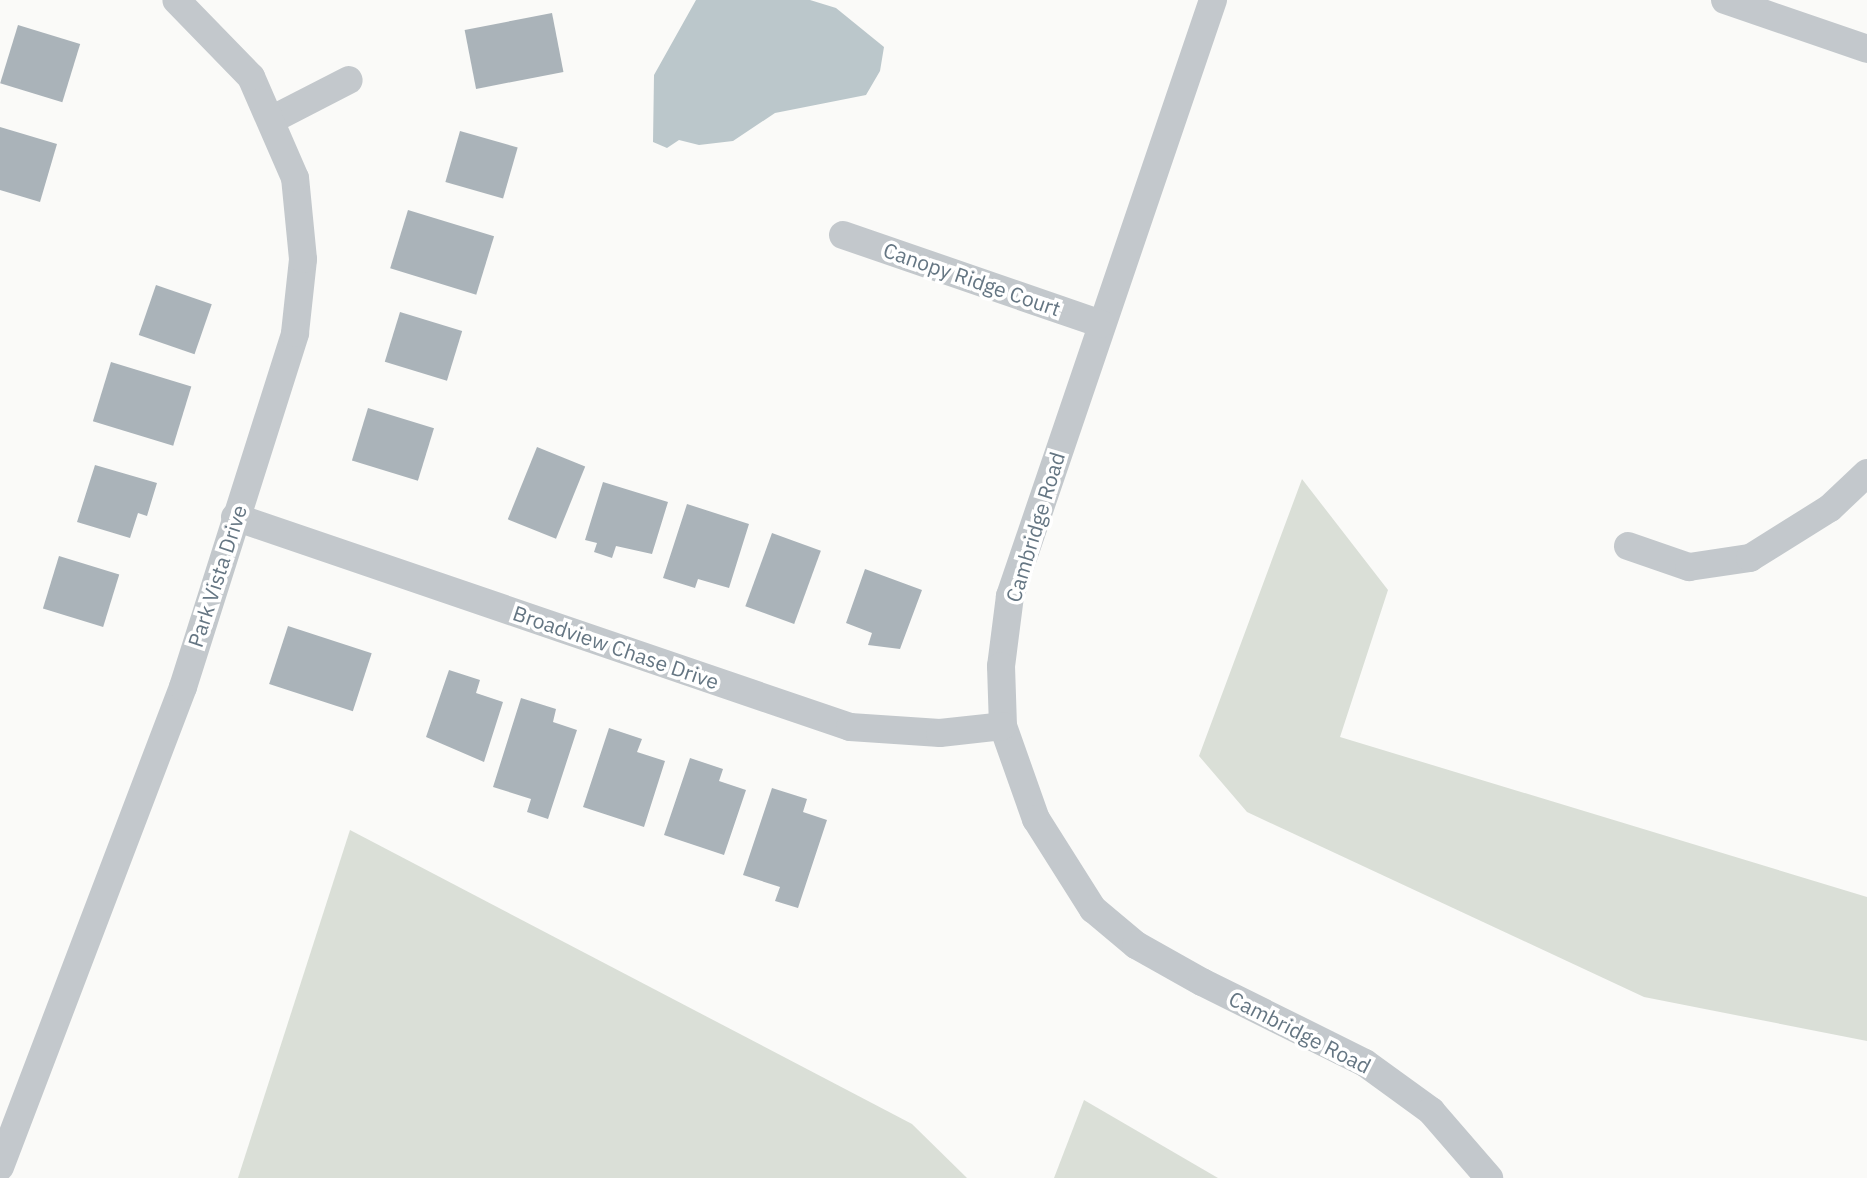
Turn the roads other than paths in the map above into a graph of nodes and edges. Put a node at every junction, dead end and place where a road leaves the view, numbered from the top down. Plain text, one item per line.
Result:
1 (176, 0) edge
2 (1213, 0) edge
3 (1725, 0) edge
4 (1867, 49) edge
5 (349, 80) dead end
6 (274, 119) junction
7 (843, 235) dead end
8 (1101, 324) junction
9 (1867, 472) edge
10 (235, 517) junction
11 (1628, 546) dead end
12 (1003, 726) junction
13 (0, 1167) edge
14 (1489, 1178) edge

1 - 6 street, Park Vista Drive
2 - 8 street, Cambridge Road
3 - 4 street
5 - 6 street
6 - 10 street, Park Vista Drive
7 - 8 street, Canopy Ridge Court
8 - 12 street, Cambridge Road
9 - 11 street
10 - 12 street, Broadview Chase Drive
10 - 13 street, Park Vista Drive
12 - 14 street, Cambridge Road

